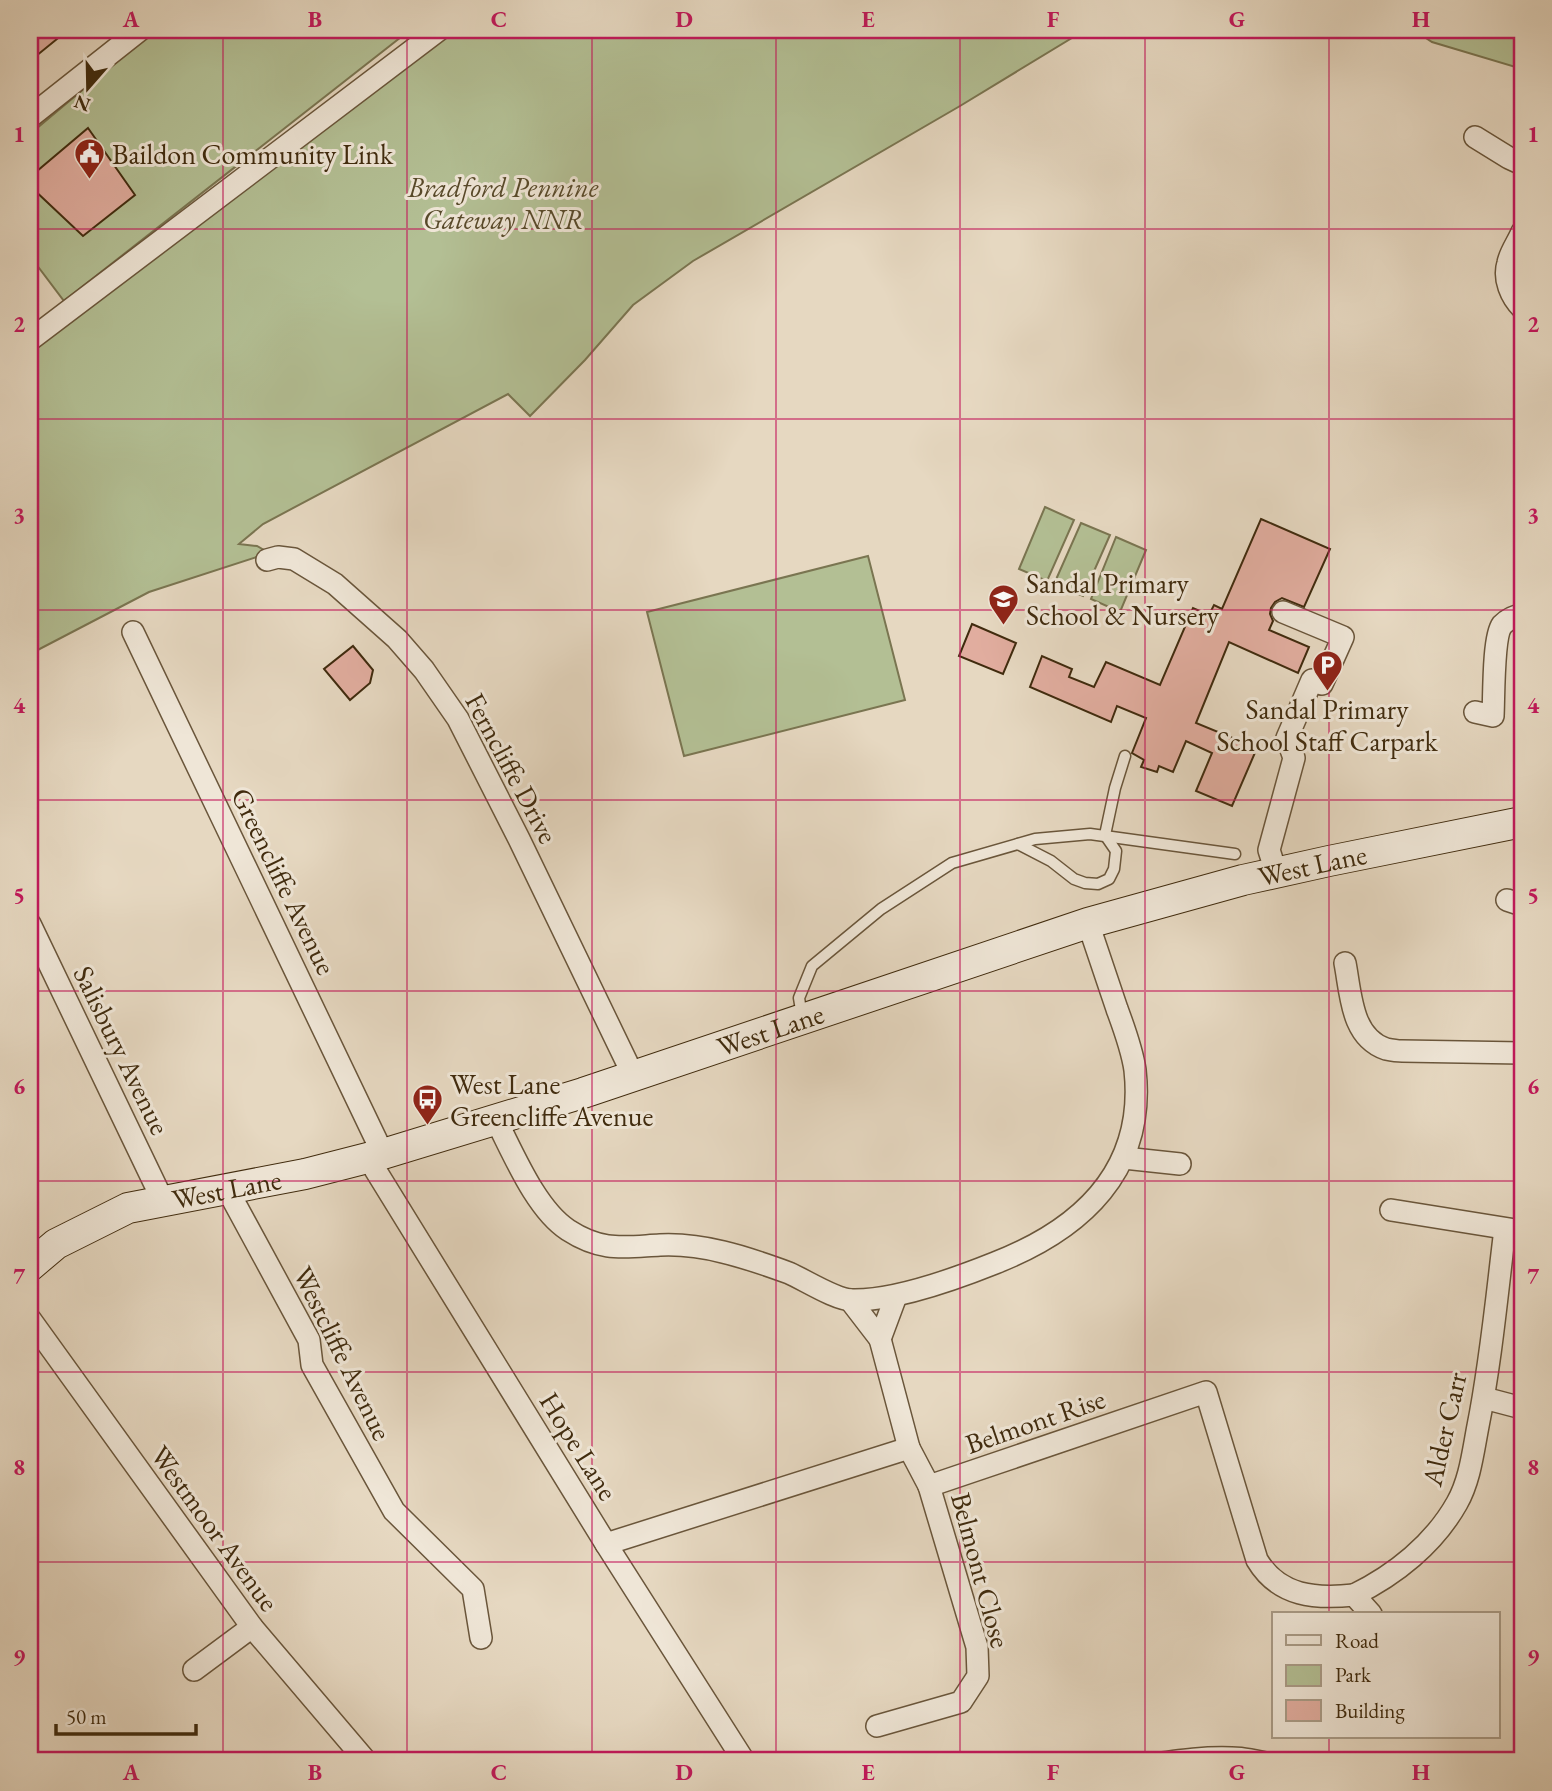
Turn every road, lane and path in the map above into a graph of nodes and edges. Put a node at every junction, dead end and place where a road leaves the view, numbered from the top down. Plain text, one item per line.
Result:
1 (140, 30) edge
2 (439, 30) edge
3 (30, 117) edge
4 (1475, 137) dead end
5 (1522, 164) edge
6 (1522, 232) edge
7 (1522, 308) edge
8 (30, 340) edge
9 (267, 560) dead end
10 (1283, 612) dead end
11 (1522, 615) edge
12 (134, 632) dead end
13 (1475, 712) dead end
14 (1125, 756) dead end
15 (1522, 822) edge
16 (1105, 835) junction
17 (1018, 844) junction
18 (1235, 854) dead end
19 (1276, 872) junction
20 (1088, 923) junction
21 (30, 924) edge
22 (1345, 963) dead end
23 (802, 1019) junction
24 (1522, 1053) edge
25 (633, 1075) junction
26 (496, 1121) junction
27 (376, 1156) junction
28 (1124, 1158) junction
29 (1181, 1164) dead end
30 (227, 1189) junction
31 (163, 1201) junction
32 (1391, 1210) dead end
33 (1514, 1230) edge
34 (30, 1266) edge
35 (896, 1296) junction
36 (850, 1300) junction
37 (30, 1319) edge
38 (880, 1339) junction
39 (1484, 1398) junction
40 (1522, 1408) edge
41 (909, 1448) junction
42 (929, 1486) junction
43 (606, 1544) junction
44 (1354, 1595) junction
45 (1369, 1612) edge
46 (252, 1627) junction
47 (481, 1638) dead end
48 (194, 1670) dead end
49 (877, 1726) dead end
50 (366, 1761) edge
51 (744, 1761) edge
52 (1137, 1761) edge
53 (1285, 1761) edge

1 - 3 street
2 - 8 street
4 - 5 street
6 - 7 street
9 - 25 street, Ferncliffe Drive
10 - 19 street
11 - 13 street
12 - 27 street, Greencliffe Avenue
14 - 16 lane
15 - 19 street, West Lane
16 - 17 lane
16 - 17 lane
16 - 18 lane
17 - 23 lane
19 - 20 street, West Lane
20 - 23 street, West Lane
20 - 28 street
21 - 31 street, Salisbury Avenue
22 - 24 street
23 - 25 street, West Lane
25 - 26 street, West Lane
26 - 27 street, West Lane
26 - 36 street
27 - 30 street, West Lane
27 - 43 street, Hope Lane
28 - 29 street
28 - 35 street
30 - 31 street, West Lane
30 - 47 street, Westcliffe Avenue
31 - 34 street, West Lane
32 - 33 street
33 - 39 street, Alder Carr
35 - 36 street
35 - 38 street
36 - 38 street
37 - 46 street, Westmoor Avenue
38 - 41 street
39 - 40 street
39 - 44 street, Alder Carr
41 - 42 street
41 - 43 street
42 - 44 street, Belmont Rise
42 - 49 street, Belmont Close
43 - 51 street, Hope Lane
44 - 45 street
46 - 48 street
46 - 50 street, Westmoor Avenue
52 - 53 lane

